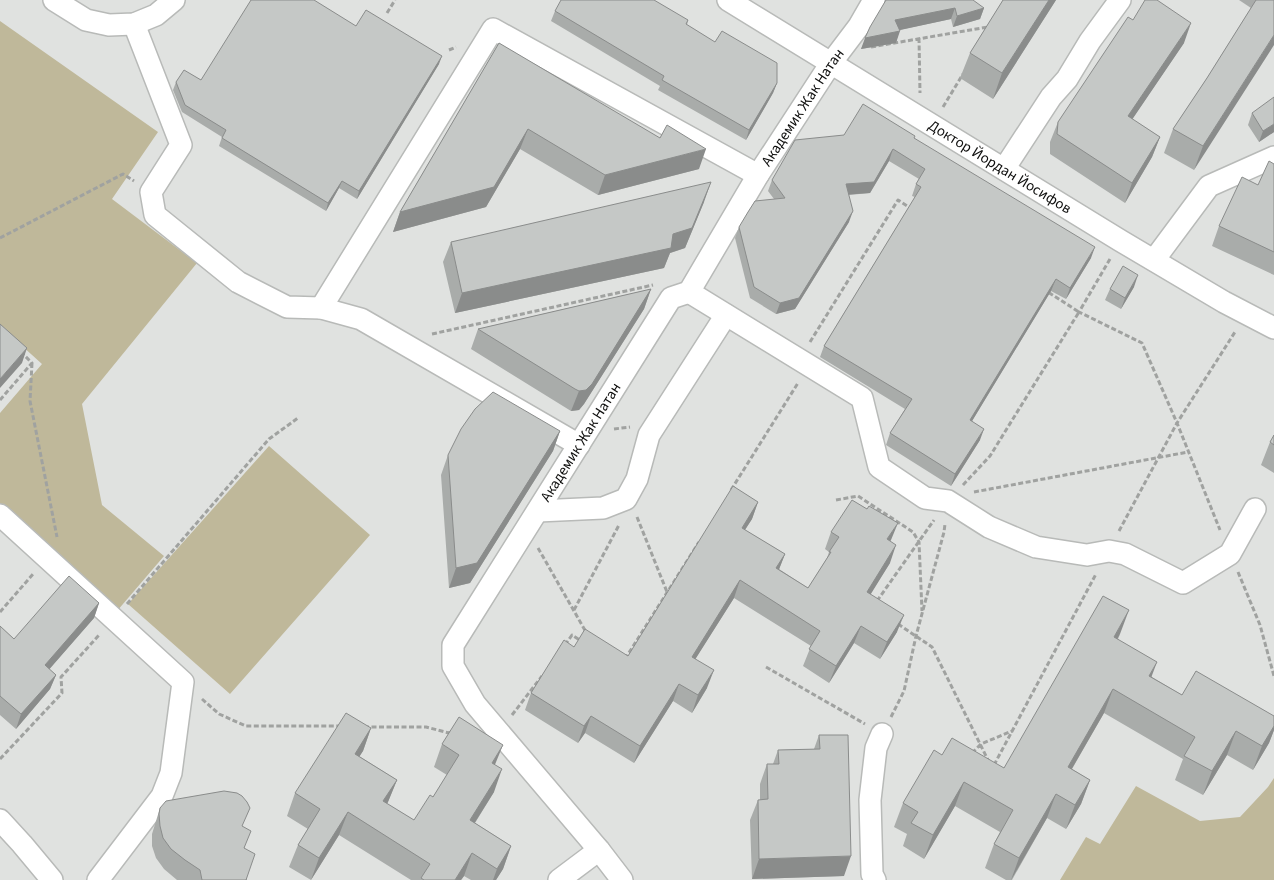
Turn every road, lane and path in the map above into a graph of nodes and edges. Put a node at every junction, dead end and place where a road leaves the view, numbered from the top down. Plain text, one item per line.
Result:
1 (54, 0) edge
2 (174, 0) edge
3 (395, 0) edge
4 (728, 0) edge
5 (874, 0) edge
6 (1120, 0) edge
7 (387, 12) dead end
8 (134, 24) junction
9 (986, 34) edge
10 (919, 38) junction
11 (834, 58) junction
12 (967, 67) dead end
13 (926, 121) junction
14 (1274, 157) edge
15 (1004, 169) junction
16 (758, 174) junction
17 (151, 192) junction
18 (920, 214) edge
19 (0, 238) edge
20 (1121, 241) junction
21 (1154, 260) junction
22 (660, 284) dead end
23 (1046, 291) edge
24 (689, 292) junction
25 (321, 308) junction
26 (1079, 312) junction
27 (1247, 314) junction
28 (726, 315) junction
29 (1274, 328) edge
30 (400, 341) junction
31 (19, 352) edge
32 (32, 363) junction
33 (804, 363) junction
34 (0, 400) edge
35 (298, 418) dead end
36 (1177, 423) junction
37 (656, 424) junction
38 (579, 445) junction
39 (1188, 452) junction
40 (1158, 458) junction
41 (730, 491) edge
42 (626, 500) junction
43 (836, 500) dead end
44 (948, 501) junction
45 (1255, 509) dead end
46 (0, 515) edge
47 (533, 520) junction
48 (1118, 533) dead end
49 (702, 537) edge
50 (919, 542) junction
51 (1230, 554) junction
52 (47, 558) junction
53 (65, 574) junction
54 (1092, 583) dead end
55 (667, 592) junction
56 (872, 607) edge
57 (574, 611) junction
58 (0, 612) edge
59 (922, 614) junction
60 (114, 619) junction
61 (894, 622) edge
62 (588, 636) edge
63 (916, 636) junction
64 (585, 644) edge
65 (560, 651) edge
66 (620, 667) edge
67 (766, 667) dead end
68 (542, 675) edge
69 (1274, 676) edge
70 (183, 682) junction
71 (519, 707) dead end
72 (346, 726) edge
73 (356, 727) edge
74 (1013, 731) junction
75 (449, 733) edge
76 (882, 734) junction
77 (981, 744) junction
78 (969, 757) edge
79 (0, 760) edge
80 (0, 820) edge
81 (598, 850) junction
82 (52, 880) edge
83 (98, 880) edge
84 (559, 880) edge
85 (622, 880) edge
86 (875, 880) edge

1 - 8 street
2 - 8 street
3 - 7 path
4 - 11 street, Доктор Йордан Йосифов
5 - 11 street, Академик Жак Натан
6 - 15 street
8 - 17 street
9 - 10 path
10 - 11 path
10 - 13 path
11 - 13 street, Доктор Йордан Йосифов
11 - 16 street, Академик Жак Натан
12 - 13 path
13 - 15 street, Доктор Йордан Йосифов
14 - 21 street
15 - 20 street, Доктор Йордан Йосифов
16 - 24 street, Академик Жак Натан
16 - 25 street
17 - 19 path
17 - 25 street
18 - 33 path
20 - 21 street, Доктор Йордан Йосифов
20 - 26 path
21 - 27 street, Доктор Йордан Йосифов
22 - 30 path
23 - 26 path
24 - 28 street
24 - 38 street, Академик Жак Натан
25 - 30 street
26 - 36 path
26 - 44 path
27 - 29 street, Доктор Йордан Йосифов
27 - 36 path
28 - 33 street
28 - 37 street
30 - 38 street
31 - 32 path
32 - 34 path
32 - 53 path
33 - 41 path
33 - 44 street
35 - 60 path
36 - 39 path
36 - 40 path
37 - 38 path
37 - 42 street
38 - 47 street, Академик Жак Натан
39 - 40 path
39 - 51 path
40 - 44 path
40 - 48 path
42 - 47 street
42 - 55 path
42 - 57 path
43 - 50 path
44 - 50 path
44 - 51 street
44 - 59 path
45 - 51 street
46 - 52 street
47 - 57 path
47 - 81 street, Академик Жак Натан
49 - 55 path
50 - 56 path
50 - 59 path
51 - 69 path
52 - 53 street
52 - 58 path
53 - 60 street
54 - 74 path
55 - 66 path
57 - 62 path
59 - 63 path
60 - 70 street
60 - 79 path
61 - 63 path
63 - 76 path
63 - 77 path
64 - 65 path
67 - 76 path
68 - 71 path
70 - 72 path
70 - 83 street
73 - 75 path
74 - 77 path
74 - 77 path
76 - 86 street
77 - 78 path
80 - 82 street
81 - 84 street
81 - 85 street, Академик Жак Натан

